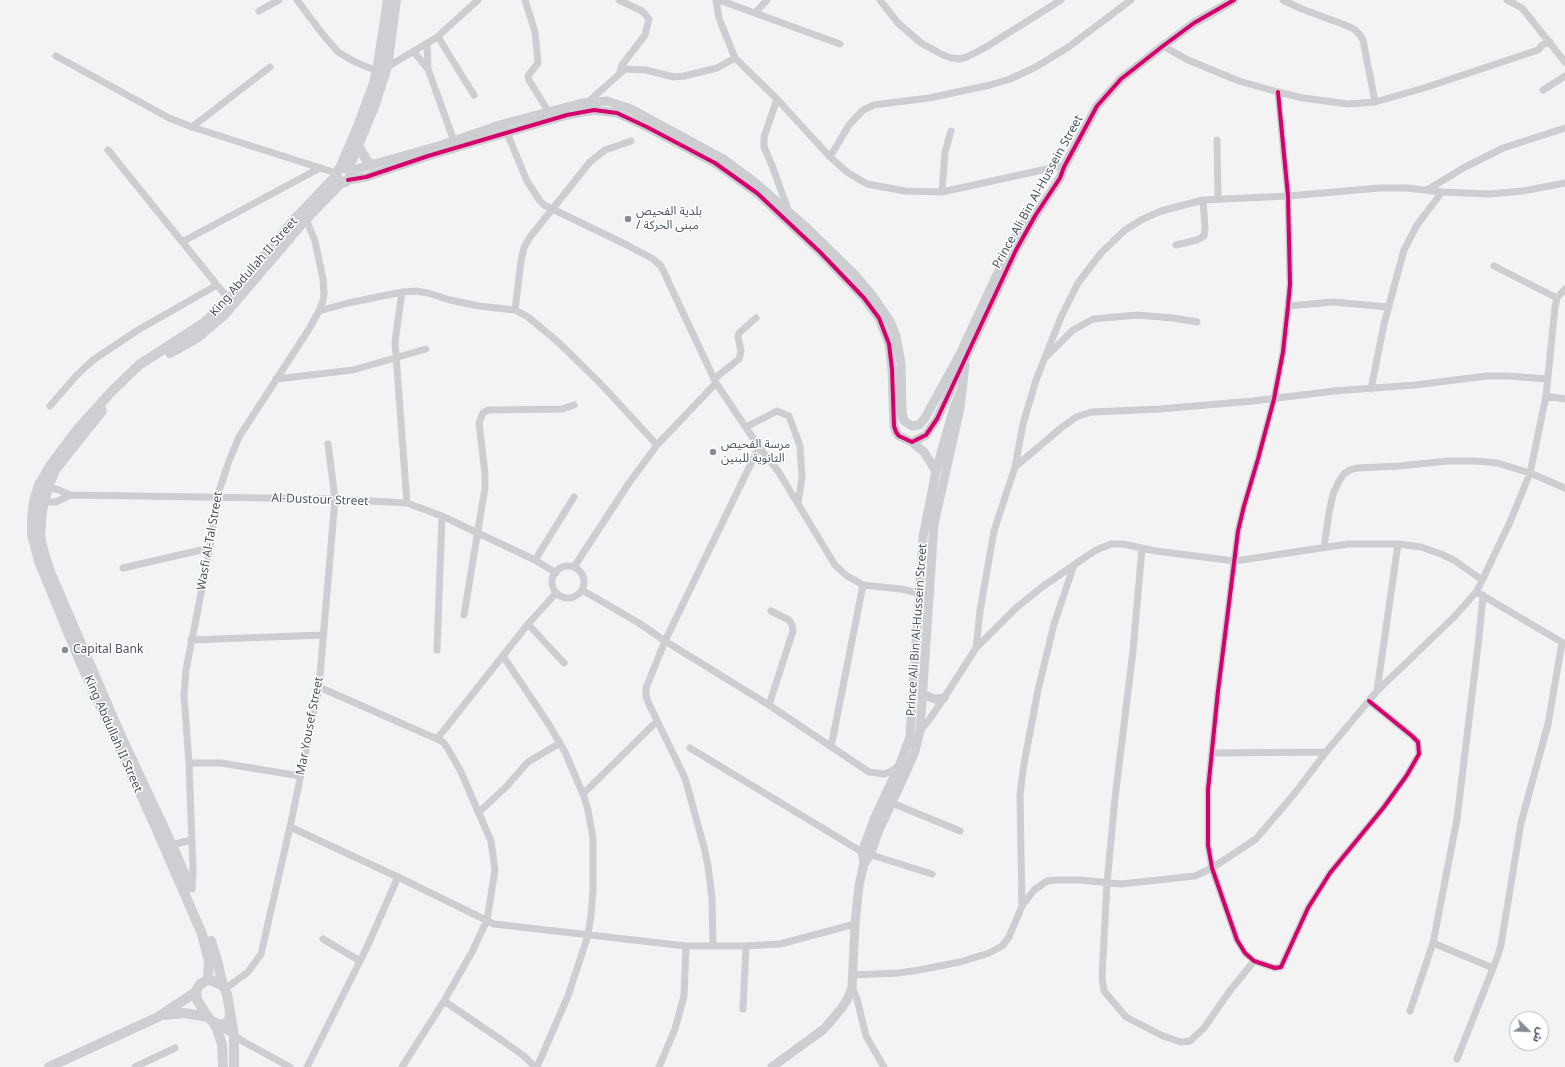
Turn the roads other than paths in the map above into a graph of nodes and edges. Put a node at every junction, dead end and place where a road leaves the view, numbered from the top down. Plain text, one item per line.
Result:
1 (280, 0) edge
2 (297, 0) edge
3 (388, 0) edge
4 (396, 0) edge
5 (478, 0) edge
6 (525, 0) edge
7 (619, 0) edge
8 (718, 0) edge
9 (767, 0) edge
10 (880, 0) edge
11 (1061, 0) edge
12 (1131, 0) edge
13 (1234, 0) edge
14 (1283, 0) edge
15 (1508, 0) edge
16 (260, 11) dead end
17 (756, 12) junction
18 (438, 37) junction
19 (1550, 42) junction
20 (427, 44) junction
21 (840, 44) dead end
22 (1163, 46) junction
23 (414, 52) junction
24 (56, 56) dead end
25 (735, 58) junction
26 (1565, 62) edge
27 (270, 67) dead end
28 (382, 69) junction
29 (428, 69) junction
30 (620, 72) junction
31 (1565, 76) edge
32 (1543, 90) dead end
33 (1278, 92) junction
34 (474, 95) dead end
35 (778, 99) junction
36 (588, 102) junction
37 (1375, 102) junction
38 (548, 111) junction
39 (503, 124) junction
40 (192, 127) junction
41 (1565, 128) edge
42 (951, 131) dead end
43 (508, 133) junction
44 (1217, 140) dead end
45 (454, 141) junction
46 (630, 141) dead end
47 (359, 147) junction
48 (108, 150) dead end
49 (830, 157) junction
50 (372, 165) junction
51 (1065, 166) junction
52 (320, 168) junction
53 (343, 174) junction
54 (1565, 183) edge
55 (1427, 190) junction
56 (942, 192) junction
57 (1442, 192) junction
58 (1288, 196) junction
59 (1218, 198) junction
60 (1203, 200) junction
61 (552, 209) junction
62 (788, 210) junction
63 (306, 219) junction
64 (803, 230) junction
65 (182, 242) junction
66 (1176, 245) dead end
67 (1494, 266) dead end
68 (217, 285) junction
69 (1565, 289) edge
70 (402, 292) junction
71 (1557, 298) junction
72 (229, 299) junction
73 (1288, 306) junction
74 (1389, 307) junction
75 (515, 310) junction
76 (319, 311) junction
77 (756, 318) dead end
78 (1197, 322) dead end
79 (426, 349) dead end
80 (963, 357) junction
81 (395, 358) junction
82 (1044, 359) junction
83 (1548, 379) junction
84 (276, 380) junction
85 (715, 381) junction
86 (1371, 389) junction
87 (961, 391) junction
88 (1546, 396) junction
89 (1274, 399) junction
90 (1565, 400) edge
91 (574, 405) dead end
92 (50, 406) dead end
93 (746, 427) junction
94 (912, 442) junction
95 (328, 444) dead end
96 (657, 445) junction
97 (759, 447) junction
98 (1015, 467) junction
99 (936, 471) junction
100 (1530, 473) junction
101 (44, 486) junction
102 (1565, 488) edge
103 (70, 495) junction
104 (217, 497) junction
105 (574, 497) dead end
106 (335, 499) junction
107 (39, 502) junction
108 (407, 503) junction
109 (798, 503) junction
110 (442, 516) junction
111 (479, 534) junction
112 (1398, 544) junction
113 (1324, 547) junction
114 (210, 548) junction
115 (1142, 548) junction
116 (535, 560) junction
117 (1235, 561) junction
118 (1074, 565) junction
119 (574, 567) junction
120 (123, 568) dead end
121 (556, 573) junction
122 (1482, 580) junction
123 (863, 585) junction
124 (582, 590) junction
125 (556, 593) junction
126 (919, 593) junction
127 (1480, 593) junction
128 (929, 595) junction
129 (771, 611) dead end
130 (464, 615) dead end
131 (528, 624) junction
132 (323, 635) junction
133 (191, 640) junction
134 (665, 641) junction
135 (1564, 643) edge
136 (976, 648) junction
137 (437, 650) dead end
138 (503, 656) junction
139 (564, 663) dead end
140 (319, 687) junction
141 (1377, 692) junction
142 (924, 695) junction
143 (944, 698) junction
144 (1369, 701) junction
145 (769, 705) junction
146 (657, 721) junction
147 (920, 731) junction
148 (910, 737) junction
149 (437, 739) junction
150 (560, 743) junction
151 (831, 747) junction
152 (690, 748) dead end
153 (1326, 752) junction
154 (1212, 753) junction
155 (189, 763) junction
156 (900, 764) junction
157 (300, 776) junction
158 (583, 794) junction
159 (892, 803) junction
160 (479, 812) junction
161 (290, 827) junction
162 (960, 830) dead end
163 (191, 840) junction
164 (172, 844) junction
165 (866, 853) junction
166 (1212, 868) junction
167 (932, 874) dead end
168 (398, 877) junction
169 (1107, 884) junction
170 (191, 891) junction
171 (1022, 906) junction
172 (487, 920) junction
173 (855, 924) junction
174 (588, 935) junction
175 (323, 939) dead end
176 (1433, 943) junction
177 (686, 946) junction
178 (713, 946) junction
179 (746, 946) junction
180 (360, 961) junction
181 (1254, 961) junction
182 (1493, 968) junction
183 (852, 975) junction
184 (208, 980) junction
185 (852, 987) junction
186 (224, 988) junction
187 (196, 992) junction
188 (444, 1001) junction
189 (743, 1009) dead end
190 (1410, 1011) dead end
191 (230, 1015) junction
192 (158, 1017) junction
193 (212, 1021) junction
194 (234, 1036) junction
195 (175, 1048) dead end
196 (1457, 1059) dead end
197 (48, 1067) edge
198 (135, 1067) edge
199 (223, 1067) edge
200 (234, 1067) edge
201 (290, 1067) edge
202 (307, 1067) edge
203 (402, 1067) edge
204 (536, 1067) edge
205 (659, 1067) edge
206 (772, 1067) edge
207 (884, 1067) edge

1 - 16 street
2 - 28 street
3 - 28 main road, King Abdullah II Street
4 - 28 main road, King Abdullah II Street
5 - 18 street
6 - 38 street
7 - 30 street
8 - 17 street
8 - 25 street
9 - 17 street
10 - 11 street
12 - 49 street
13 - 22 street, Prince Ali Bin Al-Hussein Street
14 - 37 street
15 - 19 street
17 - 21 street
18 - 20 street
18 - 34 street
19 - 26 street
19 - 37 street
20 - 23 street
20 - 29 street
22 - 33 street
22 - 51 street, Prince Ali Bin Al-Hussein Street
23 - 28 street
23 - 29 street
24 - 40 street
25 - 30 street
25 - 35 street
27 - 40 street
28 - 47 main road, King Abdullah II Street
28 - 53 main road, King Abdullah II Street
29 - 45 street
30 - 36 street
31 - 32 street
33 - 37 street
33 - 58 street
35 - 49 street
35 - 62 street
36 - 38 street
36 - 62 street
38 - 39 street
39 - 43 street
39 - 45 street
40 - 52 street
41 - 55 street
42 - 56 street
43 - 53 street
43 - 61 street
43 - 64 street
44 - 59 street
45 - 50 street
46 - 61 street
47 - 50 main road
47 - 53 main road, King Abdullah II Street
48 - 65 street
49 - 56 street
50 - 53 street
51 - 56 street
51 - 80 street, Prince Ali Bin Al-Hussein Street
52 - 53 street
52 - 65 street
53 - 63 main road, King Abdullah II Street
53 - 72 main road, King Abdullah II Street
54 - 57 street
55 - 57 street
55 - 58 street
57 - 74 street
58 - 59 street
58 - 73 street
59 - 60 street
60 - 66 street
60 - 82 street
61 - 75 street
61 - 85 street
62 - 64 street
63 - 76 street, Wasfi Al-Tal Street
63 - 101 main road, King Abdullah II Street
64 - 80 street
64 - 94 street
65 - 68 street
67 - 71 street
68 - 72 street
68 - 92 street
69 - 71 street
70 - 75 street
70 - 76 street
70 - 81 street
71 - 83 street
72 - 101 main road, King Abdullah II Street
73 - 74 street
73 - 89 street
74 - 86 street
75 - 96 street
76 - 84 street, Wasfi Al-Tal Street
77 - 85 street
78 - 82 street
79 - 81 street
80 - 87 street, Prince Ali Bin Al-Hussein Street
80 - 94 street
81 - 84 street
81 - 108 street
82 - 98 street
83 - 86 street
83 - 88 street
84 - 104 street, Wasfi Al-Tal Street
85 - 93 street
85 - 96 street
86 - 89 street
87 - 99 street, Prince Ali Bin Al-Hussein Street
87 - 128 street, Prince Ali Bin Al-Hussein Street
88 - 90 street
88 - 100 street
89 - 98 street
89 - 117 street
91 - 111 street
93 - 97 street
93 - 109 street
94 - 99 street
95 - 106 street, Mar Yousef Street
96 - 119 street
97 - 109 street
97 - 134 street
98 - 136 street
99 - 126 street, Prince Ali Bin Al-Hussein Street
100 - 102 street
100 - 113 street
100 - 122 street
101 - 103 street, Al-Dustour Street
101 - 107 main road, King Abdullah II Street
103 - 104 street, Al-Dustour Street
103 - 107 street, Al-Dustour Street
104 - 106 street, Al-Dustour Street
104 - 114 street, Wasfi Al-Tal Street
105 - 116 street
106 - 108 street, Al-Dustour Street
106 - 132 street, Mar Yousef Street
107 - 164 main road, King Abdullah II Street
107 - 184 main road, King Abdullah II Street
108 - 110 street, Al-Dustour Street
109 - 123 street
110 - 111 street, Al-Dustour Street
110 - 137 street
111 - 116 street, Al-Dustour Street
111 - 130 street
112 - 113 street
112 - 122 street
112 - 141 street
113 - 117 street
114 - 120 street
114 - 133 street, Wasfi Al-Tal Street
115 - 117 street
115 - 118 street
115 - 169 street
116 - 121 street, Al-Dustour Street
117 - 154 street
118 - 136 street
118 - 171 street
119 - 121 street
119 - 124 street
121 - 125 street
122 - 127 street
123 - 126 street
123 - 151 street
124 - 125 street
124 - 134 street
125 - 131 street
126 - 128 street
126 - 148 street, Prince Ali Bin Al-Hussein Street
127 - 135 street
127 - 141 street
127 - 176 street
128 - 142 street, Prince Ali Bin Al-Hussein Street
129 - 145 street
131 - 138 street
131 - 139 street
132 - 133 street
132 - 140 street, Mar Yousef Street
133 - 155 street, Wasfi Al-Tal Street
134 - 145 street
134 - 146 street
135 - 182 street
136 - 143 street
138 - 149 street
138 - 150 street
140 - 149 street
140 - 157 street, Mar Yousef Street
141 - 144 street
142 - 143 street
142 - 147 street, Prince Ali Bin Al-Hussein Street
143 - 147 street
144 - 153 street
144 - 181 street
145 - 151 street
146 - 158 street
146 - 178 street
147 - 148 street
147 - 159 street, Prince Ali Bin Al-Hussein Street
148 - 156 street, Prince Ali Bin Al-Hussein Street
149 - 160 street
150 - 158 street
150 - 160 street
151 - 156 street
152 - 165 street
153 - 154 street
153 - 166 street
154 - 166 street
155 - 157 street
155 - 163 street, Wasfi Al-Tal Street
156 - 165 street, Prince Ali Bin Al-Hussein Street
157 - 161 street, Mar Yousef Street
158 - 174 street
159 - 162 street
159 - 165 street, Prince Ali Bin Al-Hussein Street
160 - 172 street
161 - 168 street
161 - 186 street, Mar Yousef Street
163 - 164 street
163 - 170 street, Wasfi Al-Tal Street
164 - 170 main road, King Abdullah II Street
165 - 167 street
165 - 173 street, Prince Ali Bin Al-Hussein Street
166 - 169 street
166 - 181 street
168 - 172 street
168 - 180 street
169 - 171 street
169 - 181 street
170 - 186 main road, King Abdullah II Street
171 - 183 street
172 - 174 street
172 - 188 street
173 - 179 street
173 - 183 street, Prince Ali Bin Al-Hussein Street
174 - 177 street
174 - 204 street
175 - 180 street
176 - 182 street
176 - 190 street
177 - 178 street
177 - 205 street
178 - 179 street
179 - 189 street
180 - 202 street
182 - 196 street
183 - 185 street, Prince Ali Bin Al-Hussein Street
184 - 186 main road
184 - 187 main road
185 - 206 street, Prince Ali Bin Al-Hussein Street
185 - 207 street
186 - 191 main road
187 - 192 main road
187 - 193 main road
188 - 203 street
188 - 204 street
191 - 193 main road
191 - 194 main road
192 - 193 main road
192 - 197 main road
193 - 194 street
193 - 199 main road
194 - 200 main road
194 - 201 street
195 - 198 street

